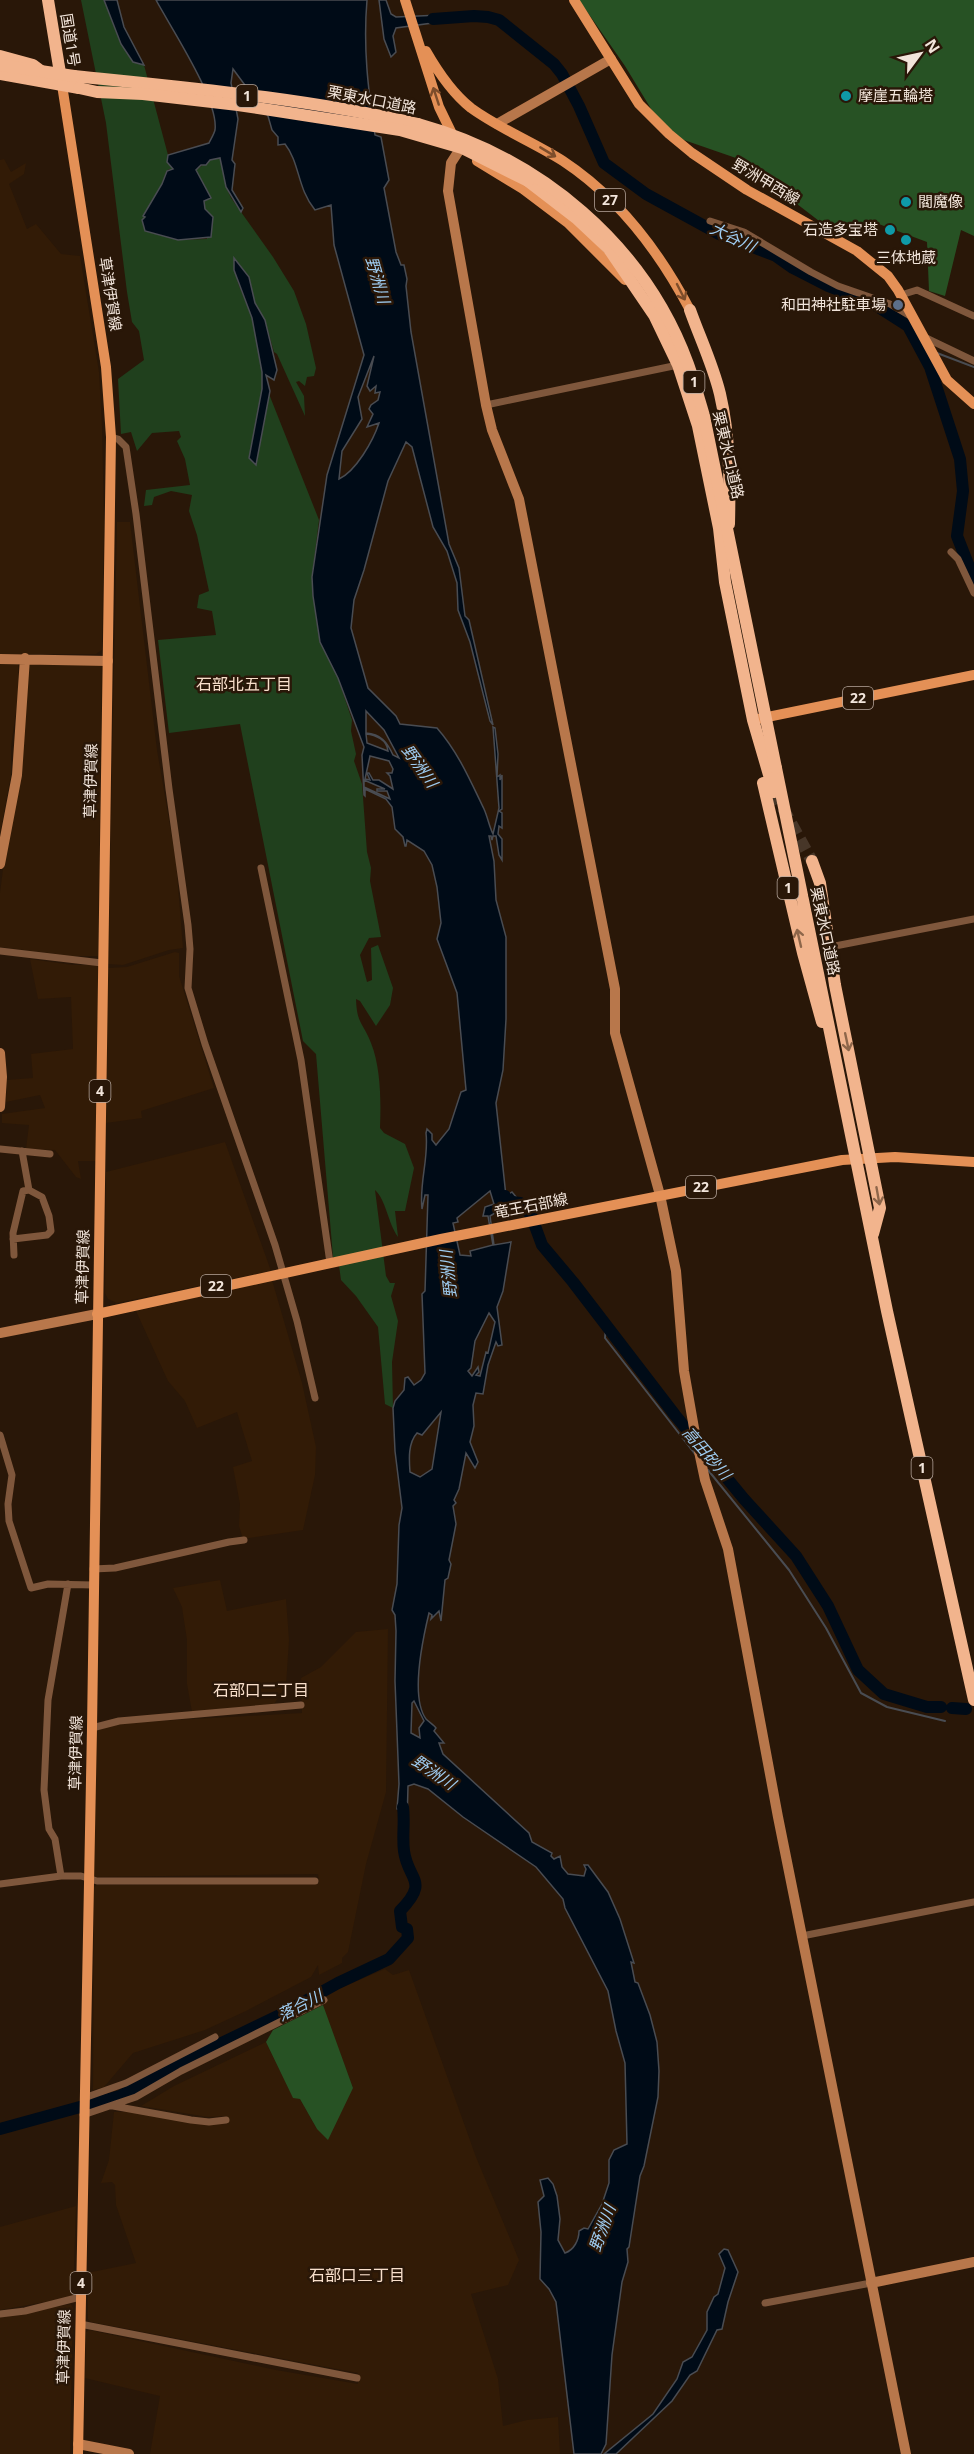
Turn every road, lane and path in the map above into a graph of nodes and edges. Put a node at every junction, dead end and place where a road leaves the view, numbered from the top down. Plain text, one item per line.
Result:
1 (48, 0) edge
2 (574, 0) edge
3 (407, 5) edge
4 (418, 35) junction
5 (0, 56) edge
6 (611, 59) junction
7 (0, 65) edge
8 (0, 74) edge
9 (62, 85) junction
10 (497, 124) junction
11 (460, 149) junction
12 (710, 221) dead end
13 (901, 295) junction
14 (690, 310) joint
15 (654, 315) junction
16 (974, 316) edge
17 (911, 322) junction
18 (921, 336) junction
19 (974, 361) edge
20 (678, 365) junction
21 (974, 404) edge
22 (486, 405) junction
23 (111, 437) junction
24 (951, 552) dead end
25 (974, 593) edge
26 (730, 603) junction
27 (25, 658) junction
28 (0, 659) edge
29 (108, 660) junction
30 (974, 675) edge
31 (753, 720) junction
32 (774, 792) tunnel mouth
33 (812, 861) tunnel mouth
34 (0, 864) edge
35 (261, 868) dead end
36 (974, 919) edge
37 (830, 947) junction
38 (0, 951) edge
39 (102, 963) junction
40 (836, 1052) junction
41 (0, 1053) edge
42 (0, 1107) edge
43 (0, 1149) edge
44 (22, 1151) junction
45 (50, 1154) dead end
46 (871, 1156) junction
47 (857, 1157) junction
48 (974, 1162) edge
49 (28, 1190) junction
50 (660, 1195) junction
51 (872, 1235) junction
52 (13, 1239) junction
53 (14, 1256) dead end
54 (333, 1262) junction
55 (284, 1273) junction
56 (97, 1314) junction
57 (0, 1333) edge
58 (315, 1398) dead end
59 (0, 1435) edge
60 (244, 1540) dead end
61 (93, 1569) junction
62 (69, 1584) junction
63 (93, 1585) junction
64 (974, 1700) edge
65 (301, 1705) dead end
66 (92, 1728) junction
67 (61, 1876) junction
68 (88, 1879) junction
69 (315, 1881) dead end
70 (0, 1884) edge
71 (974, 1902) edge
72 (802, 1936) junction
73 (324, 2000) dead end
74 (214, 2037) dead end
75 (83, 2106) junction
76 (113, 2106) junction
77 (226, 2120) dead end
78 (974, 2262) edge
79 (871, 2283) junction
80 (80, 2297) junction
81 (765, 2303) dead end
82 (0, 2314) edge
83 (80, 2324) junction
84 (357, 2378) dead end
85 (78, 2449) edge
86 (129, 2454) edge
87 (906, 2454) edge

1 - 9 highway, 国道1号
2 - 6 main road, 野洲甲西線
3 - 4 main road, 27
4 - 10 main road, 27
11 -> 4 main road, 27
5 - 9 highway, 1
6 - 10 street
6 - 13 main road, 野洲甲西線
7 - 40 highway, 栗東水口道路 / 1, bridge
8 - 9 highway, 1
9 - 15 highway, 栗東水口道路 / 1, bridge
9 - 23 main road, 草津伊賀線 / 4
10 -> 14 main road, 27
11 - 15 main road
11 - 22 street
12 - 17 street
13 - 16 street
13 - 17 main road, 野洲甲西線
14 - 26 highway, 1
15 - 20 highway, 栗東水口道路 / 1
17 - 18 main road, 野洲甲西線
18 - 19 street
18 - 21 main road, 野洲甲西線
20 - 22 street
20 - 26 highway, 栗東水口道路 / 1
22 - 50 street
23 - 29 main road, 草津伊賀線 / 4
23 - 55 street
24 - 25 street
26 - 31 highway, 栗東水口道路 / 1
27 - 28 street
27 - 29 street
27 - 34 street
29 - 39 main road, 草津伊賀線 / 4
30 - 31 main road, 22
31 - 32 highway, 栗東水口道路 / 1
40 -> 31 highway, 栗東水口道路 / 1
33 - 37 highway, 栗東水口道路 / 1
35 - 54 street
36 - 37 street
37 -> 46 highway, 栗東水口道路 / 1
38 - 39 street
39 - 56 main road, 草津伊賀線 / 4
40 - 47 highway, 栗東水口道路 / 1
41 - 42 street
43 - 44 street
44 - 45 street
44 - 49 street
46 - 47 main road, 竜王石部線 / 22
46 - 48 main road, 竜王石部線 / 22
46 -> 51 highway, 栗東水口道路 / 1
47 - 50 main road, 竜王石部線 / 22
47 - 51 highway, 栗東水口道路 / 1
49 - 52 street
49 - 52 street
50 - 54 main road, 竜王石部線 / 22
50 - 72 street
51 - 64 highway, 栗東水口道路 / 1
52 - 53 street
54 - 55 main road, 竜王石部線 / 22
55 - 56 main road, 竜王石部線 / 22
55 - 58 street
56 - 57 street
56 - 61 main road, 草津伊賀線 / 4
59 - 62 street
60 - 61 street
61 - 63 main road, 草津伊賀線 / 4
62 - 63 street
62 - 67 street
63 - 66 main road, 草津伊賀線 / 4
65 - 66 street
66 - 68 main road, 草津伊賀線 / 4
67 - 68 street
67 - 70 street
68 - 69 street
68 - 75 main road, 草津伊賀線 / 4
71 - 72 street
72 - 79 street
73 - 76 street
74 - 75 street
75 - 76 street
75 - 80 main road, 草津伊賀線 / 4
76 - 77 street
78 - 79 street
79 - 81 street
79 - 87 street
80 - 82 street
80 - 83 main road, 草津伊賀線 / 4
83 - 84 street
83 - 85 main road, 草津伊賀線 / 4
85 - 86 street

